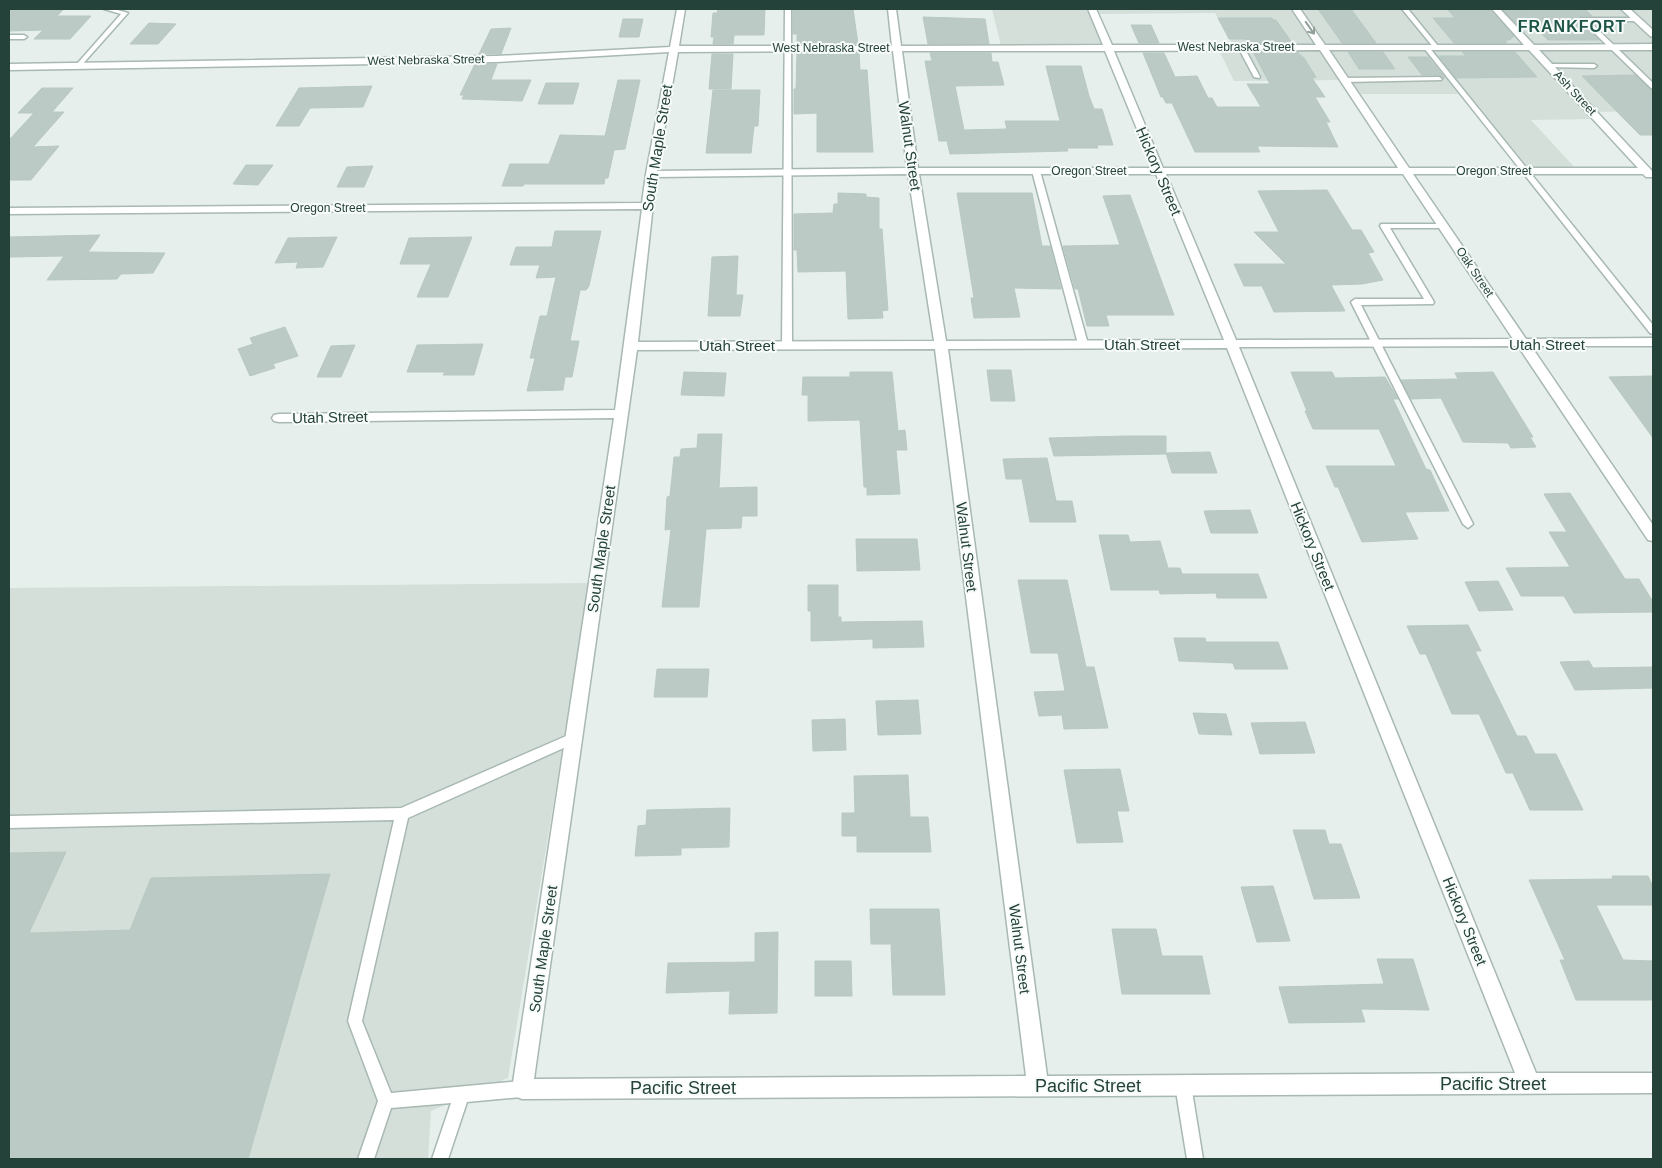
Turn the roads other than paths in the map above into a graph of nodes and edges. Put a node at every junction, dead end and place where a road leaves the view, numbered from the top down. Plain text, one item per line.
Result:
1 (107, 9) edge
2 (681, 9) edge
3 (788, 9) edge
4 (892, 9) edge
5 (1092, 9) edge
6 (1296, 9) edge
7 (1405, 9) edge
8 (1496, 9) edge
9 (1625, 9) edge
10 (1636, 18) junction
11 (1653, 34) edge
12 (9, 37) edge
13 (24, 37) dead end
14 (1108, 47) junction
15 (1241, 47) junction
16 (1431, 47) junction
17 (1613, 47) junction
18 (1653, 47) edge
19 (897, 48) junction
20 (1323, 48) junction
21 (1532, 48) junction
22 (673, 49) junction
23 (786, 49) junction
24 (78, 66) junction
25 (1550, 66) junction
26 (1594, 66) dead end
27 (9, 67) edge
28 (1257, 77) dead end
29 (1439, 79) dead end
30 (1345, 80) junction
31 (1653, 87) edge
32 (913, 171) junction
33 (1036, 171) junction
34 (1160, 171) junction
35 (1407, 171) junction
36 (1527, 171) junction
37 (786, 172) junction
38 (651, 174) junction
39 (1650, 174) edge
40 (647, 206) junction
41 (9, 211) edge
42 (1443, 226) junction
43 (1653, 331) edge
44 (1653, 342) edge
45 (1231, 343) junction
46 (941, 344) junction
47 (1083, 344) junction
48 (1375, 344) junction
49 (1523, 344) junction
50 (787, 345) junction
51 (631, 346) junction
52 (621, 414) junction
53 (279, 418) dead end
54 (1468, 524) dead end
55 (1653, 536) edge
56 (573, 738) junction
57 (402, 814) junction
58 (9, 822) edge
59 (1653, 1083) edge
60 (1530, 1084) junction
61 (1183, 1085) junction
62 (1038, 1086) junction
63 (522, 1089) junction
64 (461, 1095) junction
65 (386, 1101) junction
66 (366, 1159) edge
67 (440, 1159) edge
68 (1195, 1159) edge

1 - 24 lane
2 - 22 street, South Maple Street
3 - 23 lane
4 - 19 street, Walnut Street
5 - 14 street, Hickory Street
6 -> 20 street, Oak Street
7 - 16 lane
8 - 21 street, Ash Street
9 - 10 street
10 - 11 street
10 - 17 lane
12 - 13 lane
14 - 15 street, West Nebraska Street
14 - 19 street, West Nebraska Street
14 - 34 street, Hickory Street
15 - 20 street, West Nebraska Street
15 - 28 lane
16 - 20 street, West Nebraska Street
16 - 21 street, West Nebraska Street
16 - 36 lane
17 - 18 street, West Nebraska Street
17 - 21 street, West Nebraska Street
17 - 31 lane
19 - 23 street, West Nebraska Street
19 - 32 street, Walnut Street
20 - 30 street, Oak Street
21 - 25 street, Ash Street
22 - 23 street, West Nebraska Street
22 - 24 street, West Nebraska Street
22 - 38 street, South Maple Street
23 - 37 lane
24 - 27 street, West Nebraska Street
25 - 26 lane
25 - 39 street, Ash Street
29 - 30 lane
30 - 35 street, Oak Street
32 - 33 street, Oregon Street
32 - 37 street, Oregon Street
32 - 46 street, Walnut Street
33 - 34 street, Oregon Street
33 - 47 lane
34 - 35 street, Oregon Street
34 - 45 street, Hickory Street
35 - 36 street, Oregon Street
35 - 42 street, Oak Street
36 - 39 street, Oregon Street
36 - 43 lane
37 - 38 street, Oregon Street
37 - 50 lane
38 - 40 street, South Maple Street
40 - 41 street, Oregon Street
40 - 51 street, South Maple Street
42 - 48 lane
42 - 49 street, Oak Street
44 - 49 street, Utah Street
45 - 47 street, Utah Street
45 - 48 street, Utah Street
45 - 60 street, Hickory Street
46 - 47 street, Utah Street
46 - 50 street, Utah Street
46 - 62 street, Walnut Street
48 - 49 street, Utah Street
48 - 54 lane
49 - 55 street, Oak Street
50 - 51 street, Utah Street
51 - 52 street, South Maple Street
52 - 53 street, Utah Street
52 - 56 street, South Maple Street
56 - 57 lane
56 - 63 street, South Maple Street
57 - 58 lane
57 - 65 lane
59 - 60 street, Pacific Street
60 - 61 street, Pacific Street
61 - 62 street, Pacific Street
61 - 68 lane
62 - 63 street, Pacific Street
63 - 64 lane
64 - 65 lane
64 - 67 lane
65 - 66 lane

